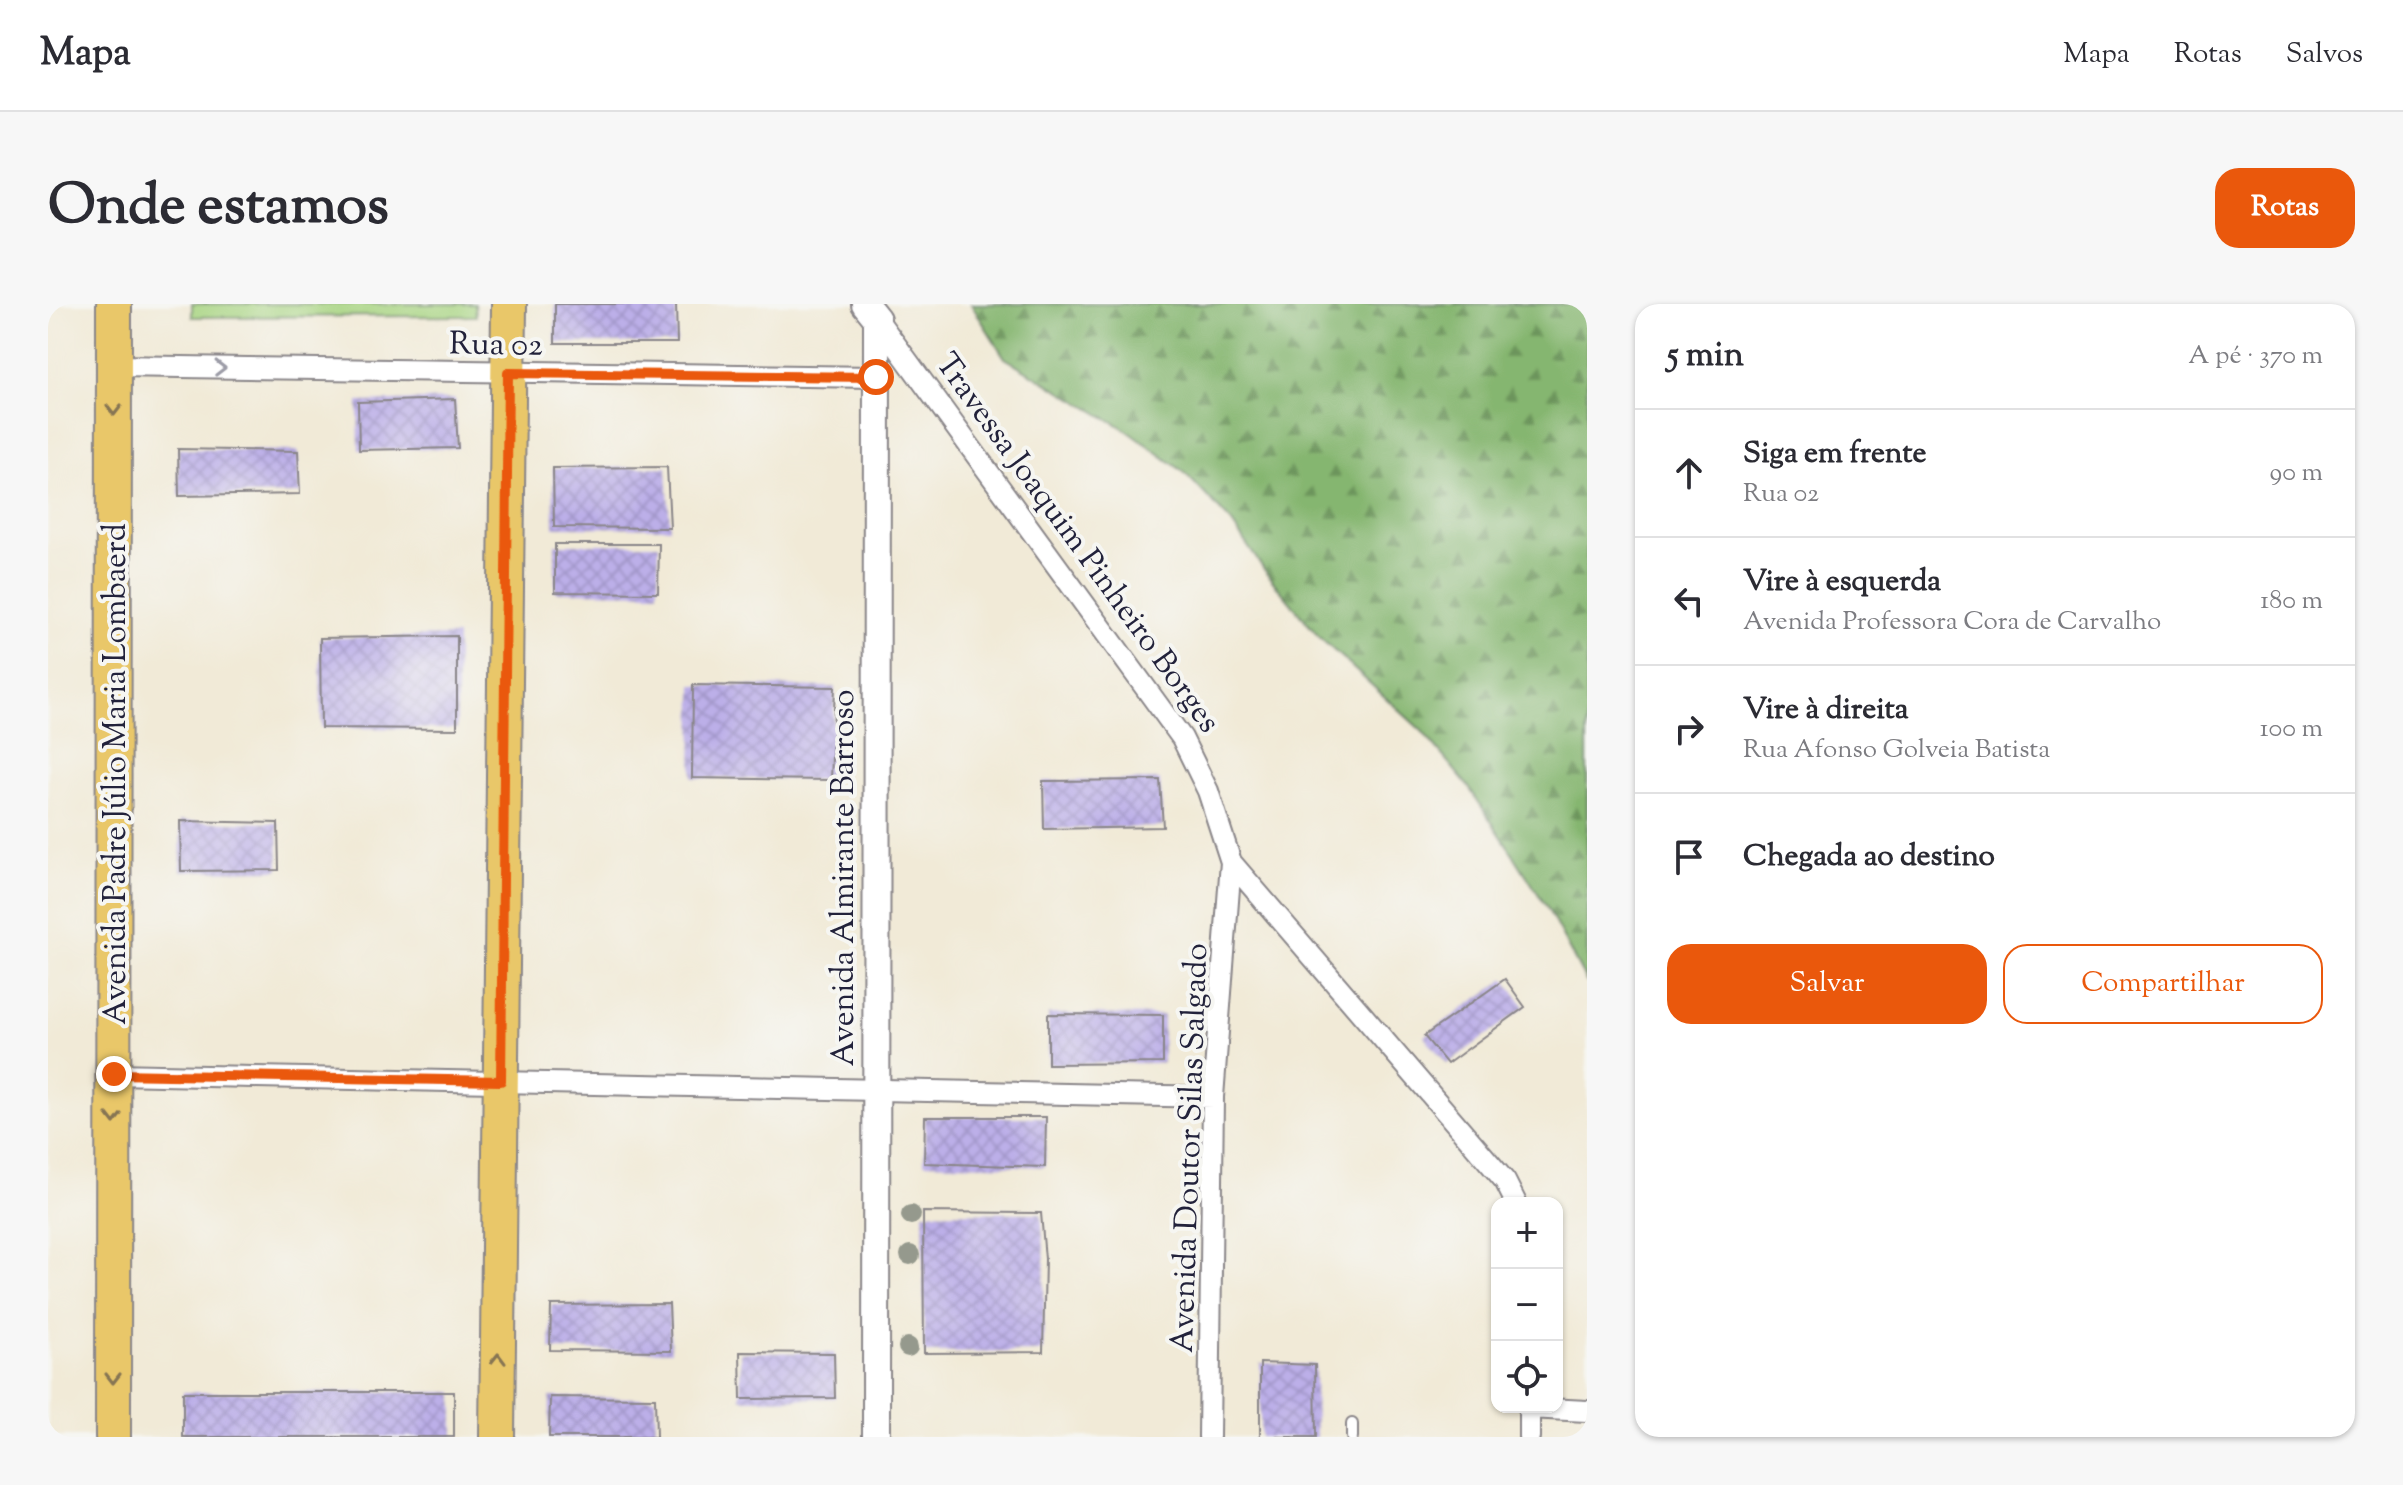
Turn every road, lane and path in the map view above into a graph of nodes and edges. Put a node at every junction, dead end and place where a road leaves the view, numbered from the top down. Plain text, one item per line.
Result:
1 (114, 304) edge
2 (509, 304) edge
3 (871, 312) edge
4 (114, 366) junction
5 (508, 373) junction
6 (876, 377) junction
7 (1231, 862) junction
8 (114, 1074) junction
9 (501, 1081) junction
10 (876, 1089) junction
11 (1213, 1097) junction
12 (1513, 1197) edge
13 (1563, 1409) edge
14 (1587, 1411) edge
15 (1529, 1413) edge
16 (1352, 1424) dead end
17 (113, 1437) edge
18 (497, 1437) edge
19 (876, 1437) edge
20 (1209, 1437) edge
21 (1352, 1437) edge
22 (1529, 1437) edge

1 - 4 main road, Avenida Padre Júlio Maria Lombaerd
2 - 5 main road
3 - 6 street, Avenida Almirante Barroso
3 - 7 street, Travessa Joaquim Pinheiro Borges
4 -> 5 street, Rua 02
4 -> 8 main road, Avenida Padre Júlio Maria Lombaerd
5 - 6 street, Rua 02
5 - 9 main road
6 - 10 street, Avenida Almirante Barroso
7 - 11 street, Avenida Doutor Silas Salgado
7 - 12 street, Travessa Joaquim Pinheiro Borges
8 - 9 street
8 -> 17 main road, Avenida Padre Júlio Maria Lombaerd
9 - 10 street
18 -> 9 main road
10 - 11 street
10 - 19 street, Avenida Almirante Barroso
11 - 20 street, Avenida Doutor Silas Salgado
13 - 14 street
15 - 22 street
16 - 21 lane

